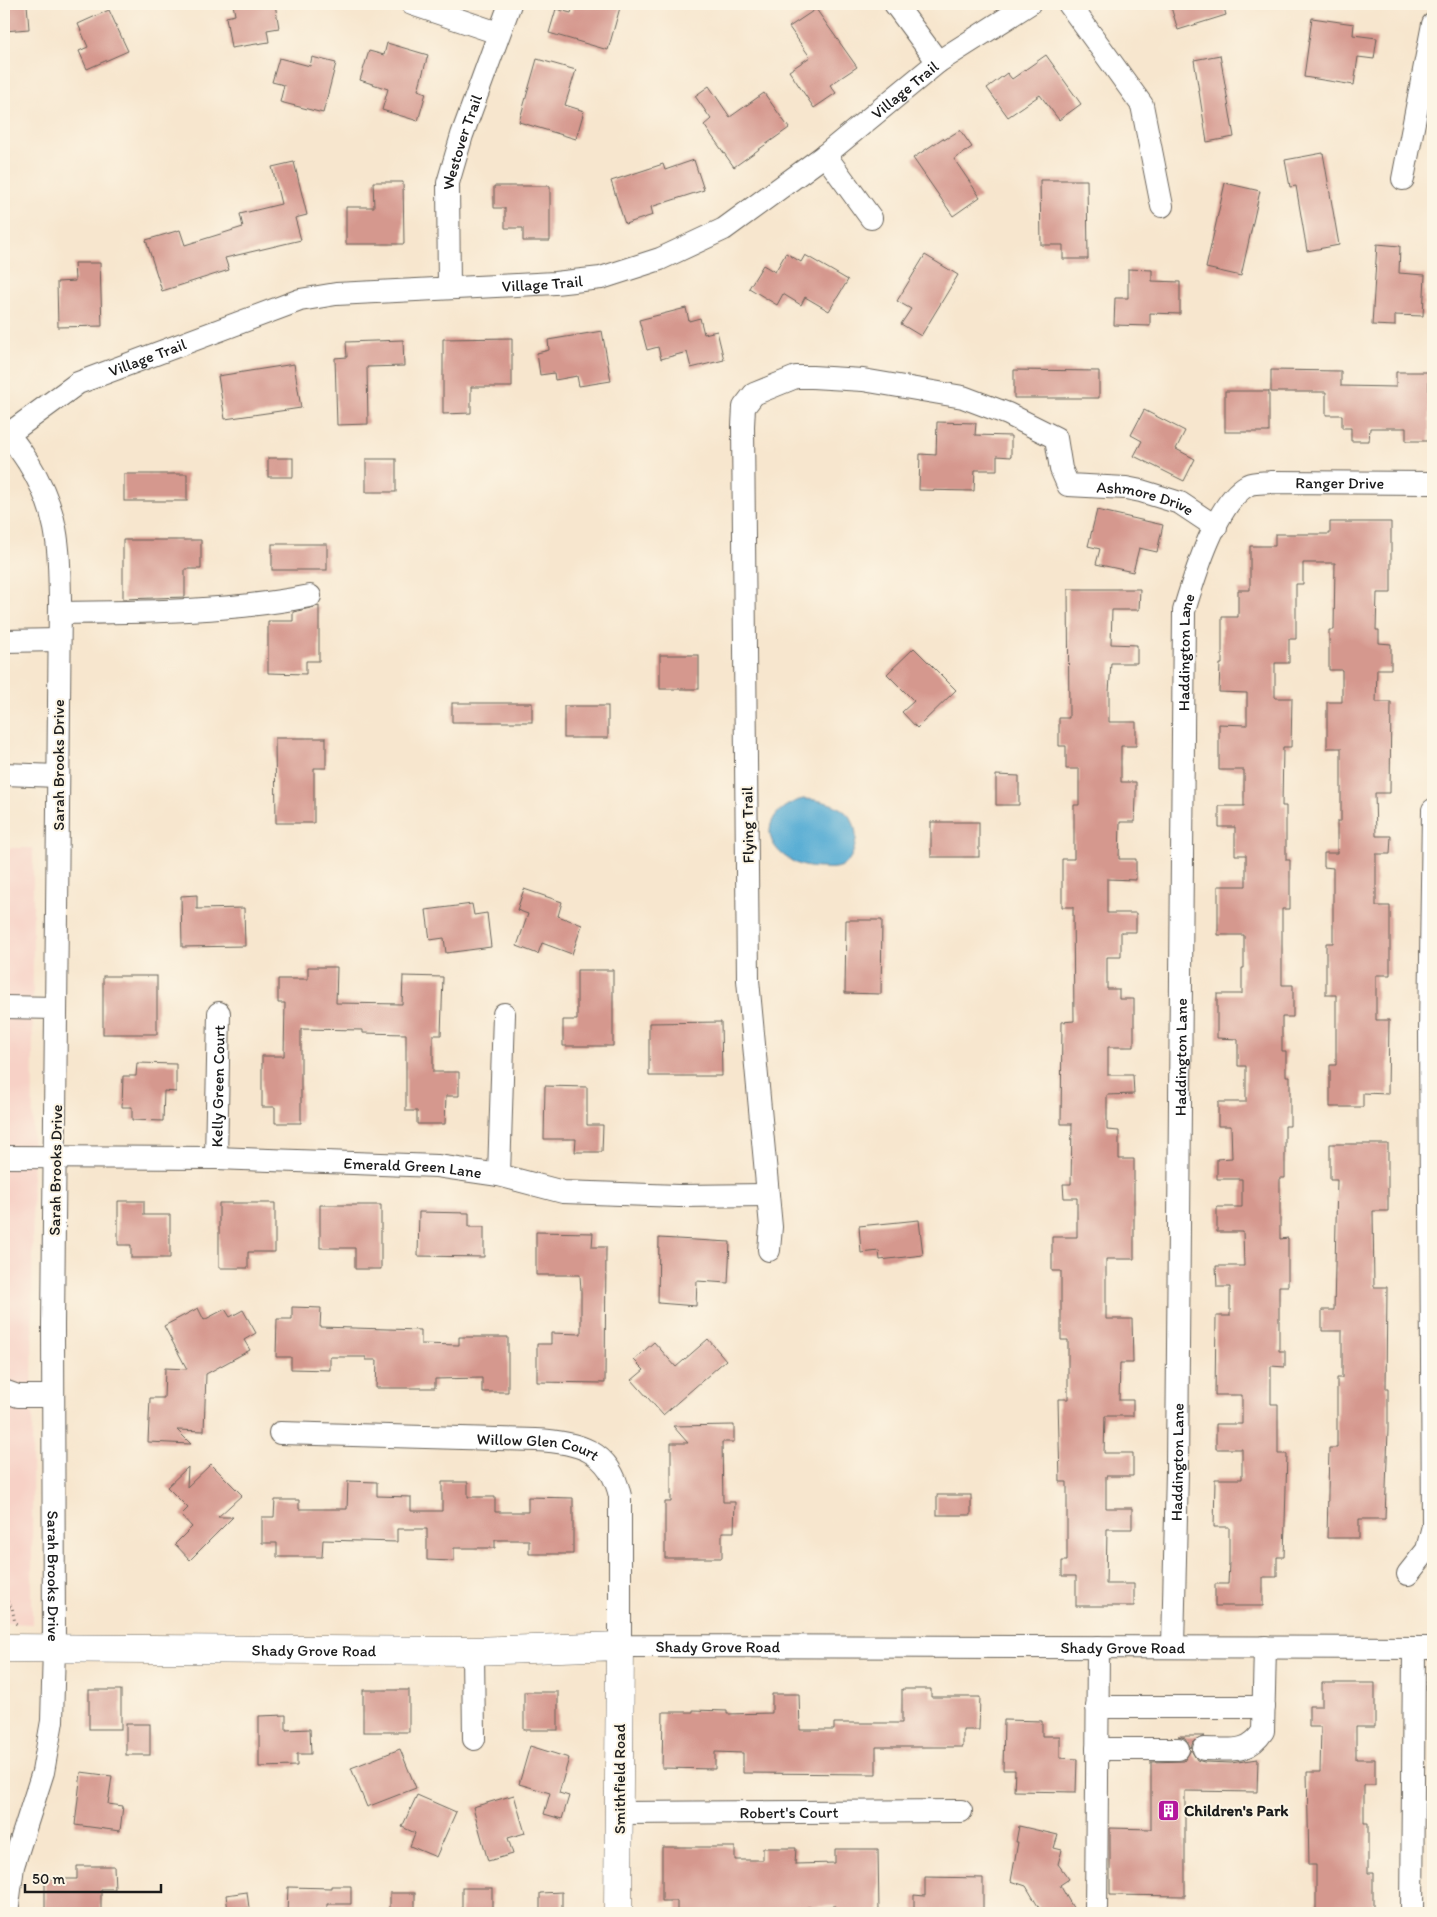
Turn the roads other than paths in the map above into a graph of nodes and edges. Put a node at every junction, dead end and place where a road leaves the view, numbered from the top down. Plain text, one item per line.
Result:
1 (412, 4) edge
2 (510, 4) edge
3 (895, 4) edge
4 (1029, 4) edge
5 (1069, 4) edge
6 (1433, 24) edge
7 (498, 33) junction
8 (1431, 48) edge
9 (938, 62) junction
10 (825, 155) junction
11 (1403, 179) dead end
12 (1162, 206) dead end
13 (871, 218) dead end
14 (449, 288) junction
15 (747, 401) joint
16 (5, 434) edge
17 (1433, 483) edge
18 (1249, 485) joint
19 (1216, 527) junction
20 (310, 596) dead end
21 (60, 613) junction
22 (59, 640) junction
23 (4, 642) edge
24 (4, 774) edge
25 (58, 776) junction
26 (1433, 810) edge
27 (4, 1007) edge
28 (56, 1008) junction
29 (219, 1013) dead end
30 (504, 1014) dead end
31 (1431, 1033) edge
32 (4, 1157) edge
33 (55, 1158) junction
34 (216, 1158) junction
35 (499, 1175) junction
36 (767, 1195) junction
37 (769, 1250) dead end
38 (4, 1390) edge
39 (53, 1396) junction
40 (280, 1433) dead end
41 (1408, 1574) dead end
42 (620, 1646) junction
43 (1098, 1647) junction
44 (1173, 1647) junction
45 (1265, 1647) junction
46 (4, 1648) edge
47 (54, 1648) junction
48 (1424, 1648) edge
49 (473, 1651) junction
50 (1264, 1706) junction
51 (1097, 1707) junction
52 (474, 1738) dead end
53 (1097, 1749) junction
54 (1178, 1749) dead end
55 (1204, 1749) dead end
56 (1423, 1787) edge
57 (961, 1811) dead end
58 (618, 1813) junction
59 (7, 1913) edge
60 (618, 1913) edge
61 (1096, 1913) edge
62 (1412, 1913) edge

1 - 7 street
2 - 7 street, Westover Trail
3 - 9 street
4 - 9 street, Village Trail
5 - 12 street
6 - 8 street
7 - 14 street, Westover Trail
8 - 11 street
9 - 10 street, Village Trail
10 - 13 street
10 - 14 street, Village Trail
14 - 16 street, Village Trail
15 - 19 street, Ashmore Drive
15 - 36 street, Flying Trail
16 - 21 street, Sarah Brooks Drive
17 - 18 street, Ranger Drive
18 - 19 street, Haddington Lane
19 - 44 street, Haddington Lane
20 - 21 street
21 - 22 street, Sarah Brooks Drive
22 - 23 street
22 - 25 street, Sarah Brooks Drive
24 - 25 street
25 - 28 street, Sarah Brooks Drive
26 - 31 street
27 - 28 street
28 - 33 street, Sarah Brooks Drive
29 - 34 street, Kelly Green Court
30 - 35 street
31 - 41 street
32 - 33 street, Emerald Green Lane
33 - 34 street, Emerald Green Lane
33 - 39 street, Sarah Brooks Drive
34 - 35 street, Emerald Green Lane
35 - 36 street, Emerald Green Lane
36 - 37 street, Flying Trail
38 - 39 street
39 - 47 street, Sarah Brooks Drive
40 - 42 street, Willow Glen Court
42 - 43 street, Shady Grove Road
42 - 49 main road, Shady Grove Road
42 - 58 main road, Smithfield Road
43 - 44 street, Shady Grove Road
43 - 51 street
44 - 45 street, Shady Grove Road
45 - 48 street, Shady Grove Road
45 - 50 street
46 - 47 main road, Shady Grove Road
47 - 49 main road, Shady Grove Road
47 - 59 street, Sarah Brooks Drive
48 - 56 street
49 - 52 street
50 - 51 street
50 - 55 street
51 - 53 street
53 - 54 street
53 - 61 street
56 - 62 street
57 - 58 street, Robert's Court
58 - 60 main road, Smithfield Road

